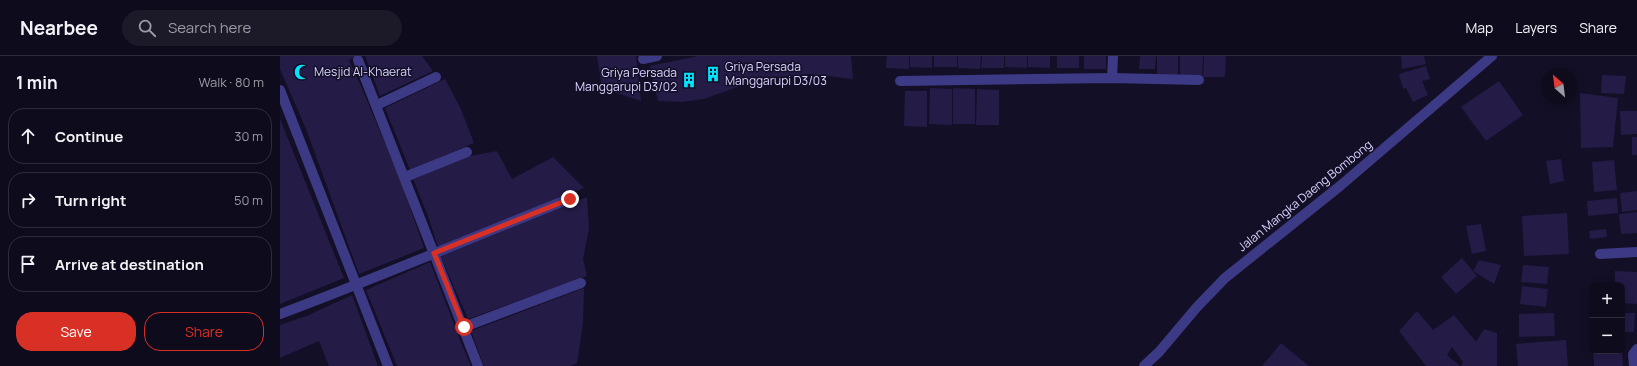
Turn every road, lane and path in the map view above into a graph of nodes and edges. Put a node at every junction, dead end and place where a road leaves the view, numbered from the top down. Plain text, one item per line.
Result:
1 (657, 56) edge
2 (1113, 56) edge
3 (1492, 56) edge
4 (358, 60) dead end
5 (643, 61) edge
6 (436, 77) dead end
7 (1112, 78) junction
8 (1199, 80) dead end
9 (900, 81) dead end
10 (280, 90) edge
11 (377, 105) junction
12 (467, 152) dead end
13 (405, 178) junction
14 (570, 199) dead end
15 (1637, 252) edge
16 (434, 253) junction
17 (1600, 254) dead end
18 (581, 283) dead end
19 (357, 286) junction
20 (280, 314) edge
21 (464, 327) junction
22 (1637, 349) edge
23 (388, 366) edge
24 (478, 366) edge
25 (1144, 366) edge
26 (1634, 366) edge

1 - 5 street
2 - 7 street
3 - 25 street, Jalan Mangka Daeng Bombong
4 - 11 street
6 - 11 street
7 - 8 street
7 - 9 street
10 - 19 street
11 - 13 street
12 - 13 street
13 - 16 street
14 - 16 street
15 - 17 street
16 - 19 street
16 - 21 street
18 - 21 street
19 - 20 street
19 - 23 street
21 - 24 street
22 - 26 street

